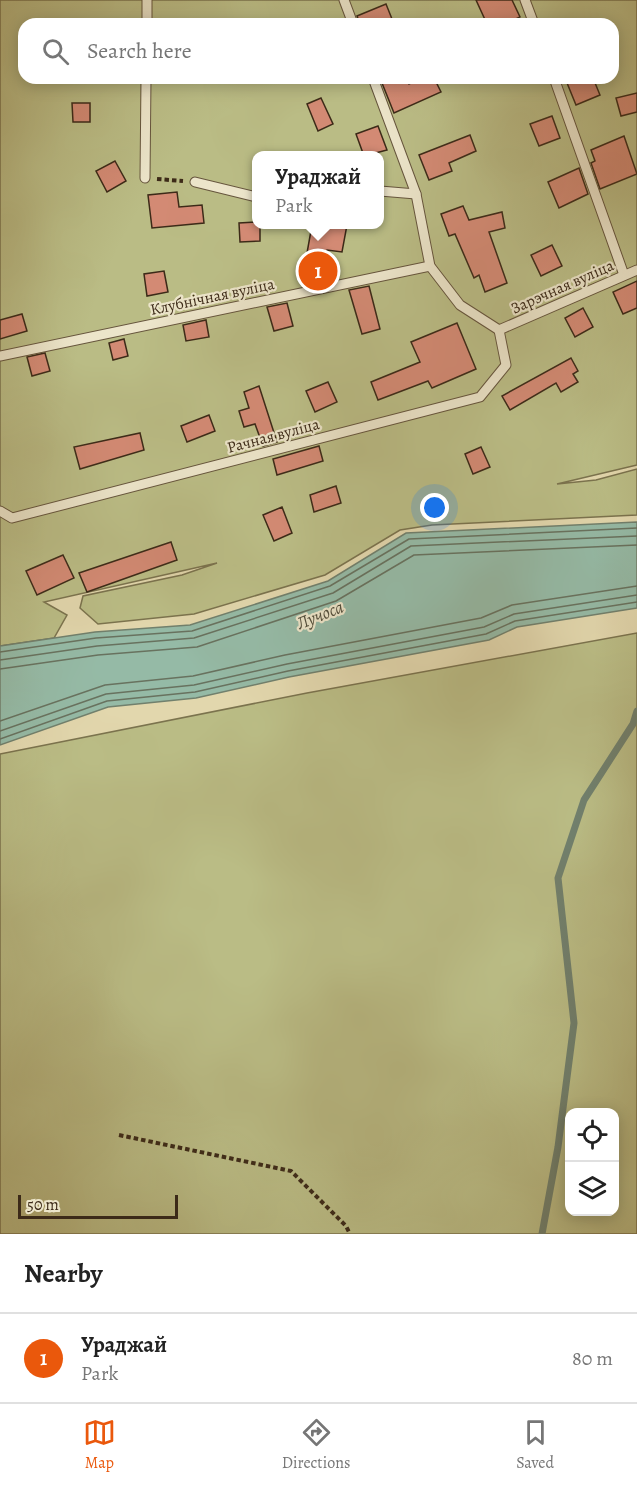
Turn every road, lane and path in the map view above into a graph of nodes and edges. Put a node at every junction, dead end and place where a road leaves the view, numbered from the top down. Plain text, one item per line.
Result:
1 (147, 0) edge
2 (344, 0) edge
3 (525, 0) edge
4 (147, 18) edge
5 (351, 18) edge
6 (532, 18) edge
7 (146, 84) edge
8 (375, 84) edge
9 (556, 84) edge
10 (145, 178) joint
11 (195, 182) joint
12 (384, 191) edge
13 (416, 194) junction
14 (252, 196) edge
15 (430, 266) junction
16 (637, 270) edge
17 (624, 274) junction
18 (499, 330) junction
19 (0, 356) edge
20 (0, 511) edge
21 (119, 1135) dead end
22 (350, 1234) edge

1 - 4 lane
2 - 5 lane
3 - 6 lane
7 - 10 lane
8 - 13 lane
9 - 17 lane
10 - 11 path
11 - 14 lane
12 - 13 lane
13 - 15 lane
15 - 18 lane
15 - 19 lane, Клубнічная вуліца
16 - 17 lane, Зарэчная вуліца
17 - 18 lane, Зарэчная вуліца
18 - 20 lane, Рачная вуліца
21 - 22 path

